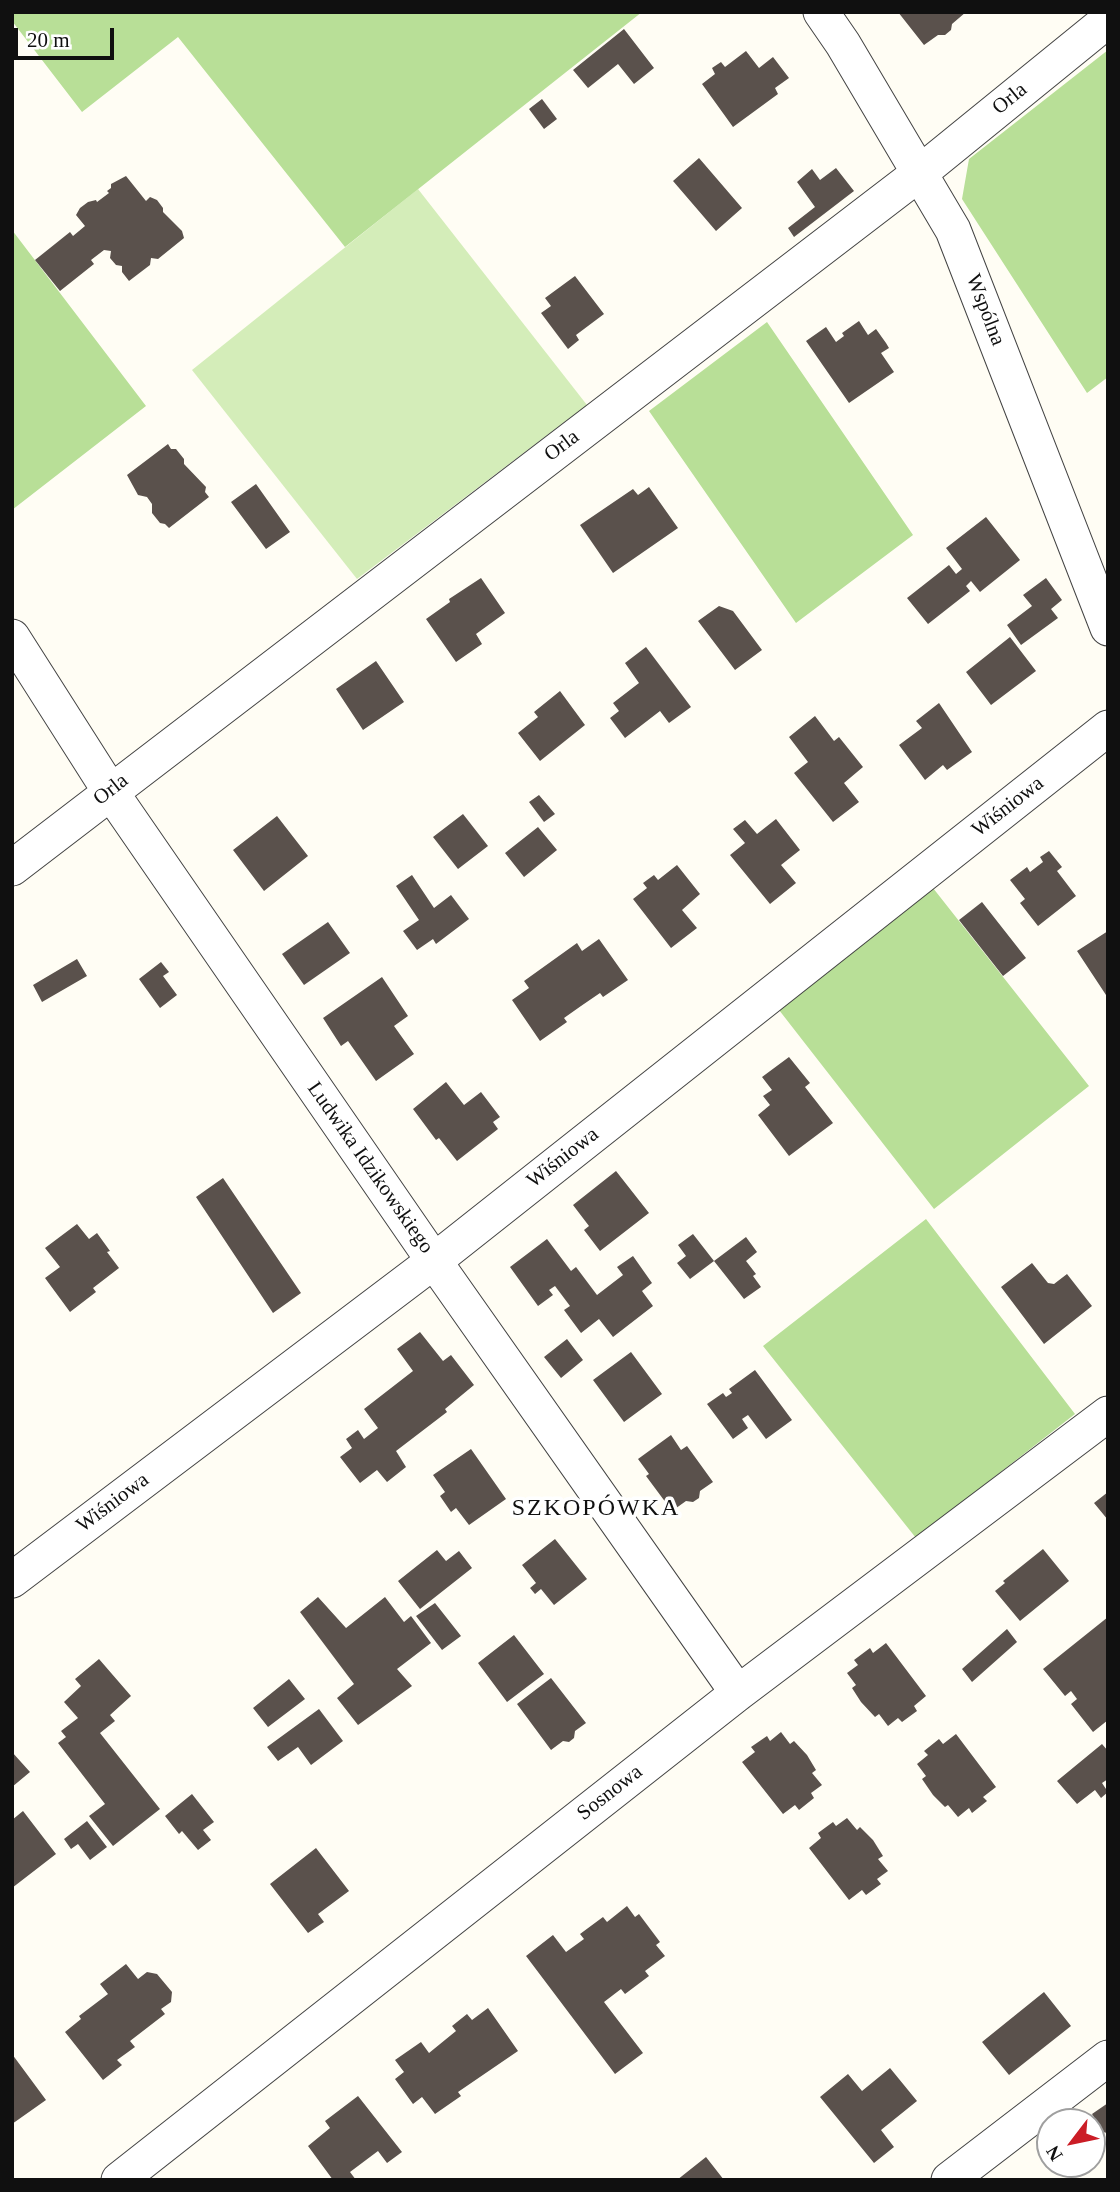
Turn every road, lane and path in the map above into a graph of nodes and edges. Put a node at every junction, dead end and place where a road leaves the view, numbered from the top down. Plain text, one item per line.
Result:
1 (821, 12) edge
2 (1108, 20) edge
3 (921, 172) junction
4 (1108, 628) edge
5 (12, 637) edge
6 (1108, 728) edge
7 (110, 791) junction
8 (12, 868) edge
9 (434, 1261) junction
10 (1108, 1414) edge
11 (12, 1580) edge
12 (738, 1693) junction
13 (1108, 2058) edge
14 (119, 2180) edge
15 (949, 2180) edge

1 - 3 street, Wspólna
2 - 3 street, Orla
3 - 4 street, Wspólna
3 - 7 street, Orla
5 - 7 street, Ludwika Idzikowskiego
6 - 9 street, Wiśniowa
7 - 8 street, Orla
7 - 9 street, Ludwika Idzikowskiego
9 - 11 street, Wiśniowa
9 - 12 street, Ludwika Idzikowskiego
10 - 12 street, Sosnowa
12 - 14 street, Sosnowa
13 - 15 street

